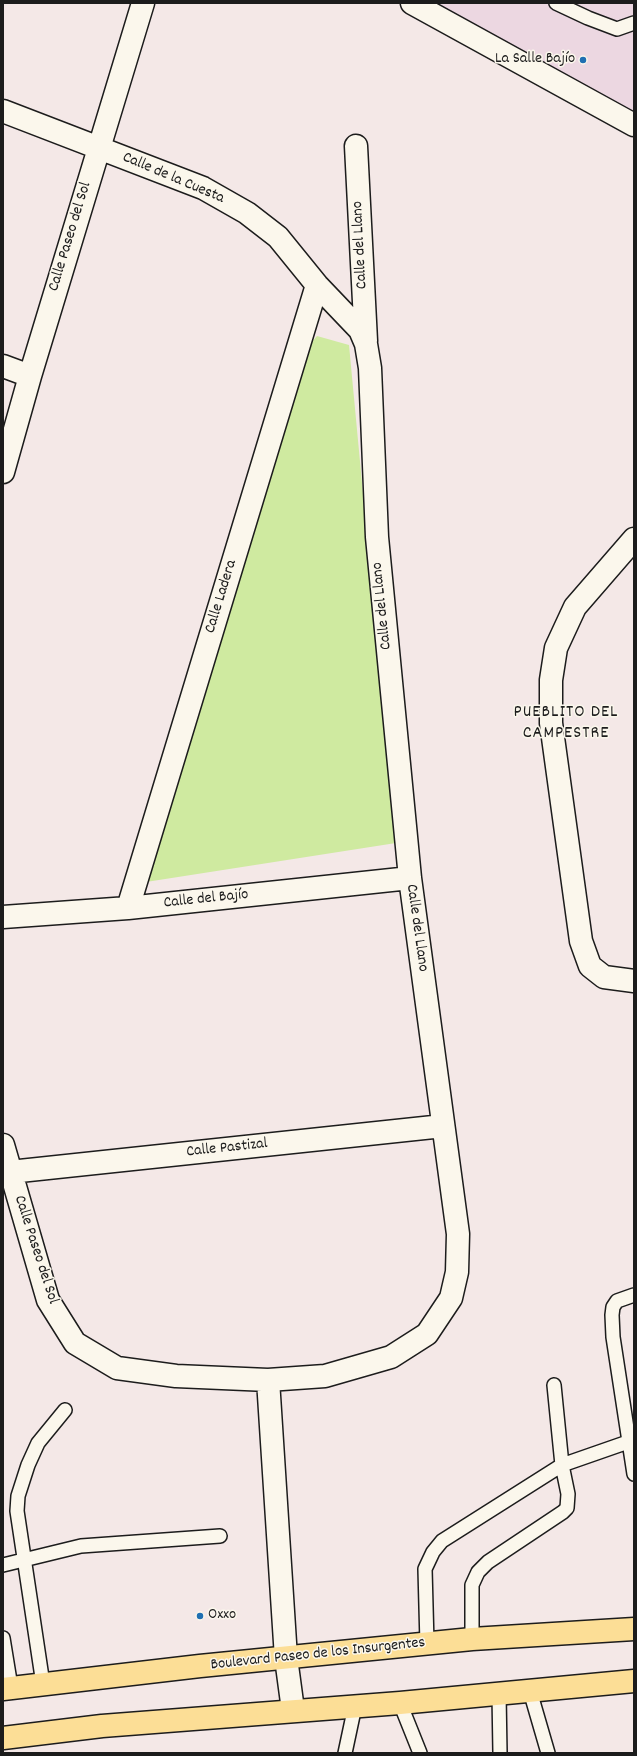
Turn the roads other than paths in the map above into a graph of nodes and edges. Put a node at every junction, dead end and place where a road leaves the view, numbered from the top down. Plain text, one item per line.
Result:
1 (143, 3) edge
2 (413, 3) edge
3 (556, 3) edge
4 (634, 23) edge
5 (3, 111) edge
6 (634, 125) edge
7 (356, 146) dead end
8 (98, 148) junction
9 (317, 285) junction
10 (366, 344) junction
11 (3, 366) edge
12 (30, 376) junction
13 (3, 472) edge
14 (634, 539) edge
15 (410, 878) junction
16 (128, 908) junction
17 (3, 918) edge
18 (634, 981) edge
19 (443, 1126) junction
20 (3, 1145) edge
21 (10, 1172) junction
22 (634, 1295) edge
23 (268, 1380) junction
24 (554, 1385) dead end
25 (629, 1404) edge
26 (65, 1410) dead end
27 (628, 1442) junction
28 (562, 1465) junction
29 (634, 1474) edge
30 (220, 1536) dead end
31 (25, 1561) junction
32 (3, 1565) edge
33 (634, 1629) edge
34 (3, 1638) edge
35 (472, 1638) junction
36 (427, 1644) junction
37 (286, 1658) junction
38 (634, 1681) edge
39 (43, 1684) junction
40 (7, 1688) edge
41 (530, 1691) junction
42 (499, 1694) junction
43 (400, 1703) junction
44 (355, 1706) junction
45 (293, 1710) junction
46 (3, 1738) edge
47 (344, 1753) edge
48 (420, 1753) edge
49 (500, 1753) edge
50 (548, 1753) edge

1 - 8 street, Calle Paseo del Sol
2 - 6 street
3 - 4 lane
5 - 8 street, Calle de la Cuesta
7 - 10 street, Calle del Llano
8 - 9 street, Calle de la Cuesta
8 - 12 street, Calle Paseo del Sol
9 - 10 street, Calle del Llano
9 - 16 street, Calle Ladera
10 - 15 street, Calle del Llano
11 - 12 street
12 - 13 street, Calle Paseo del Sol
14 - 18 street
15 - 16 street, Calle del Bajío
15 - 19 street, Calle del Llano
16 - 17 street, Calle del Bajío
19 - 21 street, Calle Pastizal
19 - 23 street, Calle del Llano
20 - 21 street, Calle Paseo del Sol
21 - 23 street, Calle Paseo del Sol
22 - 25 lane
23 - 37 street
24 - 28 lane
25 - 27 lane
26 - 31 lane
27 - 28 lane
27 - 29 lane
28 - 35 lane
28 - 36 lane
30 - 31 lane
31 - 32 lane
31 - 39 lane
33 - 35 main road, Boulevard Paseo de los Insurgentes
34 - 40 lane
35 - 36 main road, Boulevard Paseo de los Insurgentes
36 - 37 main road, Boulevard Paseo de los Insurgentes
37 - 39 main road, Boulevard Paseo de los Insurgentes
37 - 45 street
38 - 41 main road
39 - 40 main road, Boulevard Paseo de los Insurgentes
41 - 42 main road
41 - 50 lane
42 - 43 main road
42 - 49 lane
43 - 44 main road
43 - 48 lane
44 - 45 main road
44 - 47 lane
45 - 46 main road

